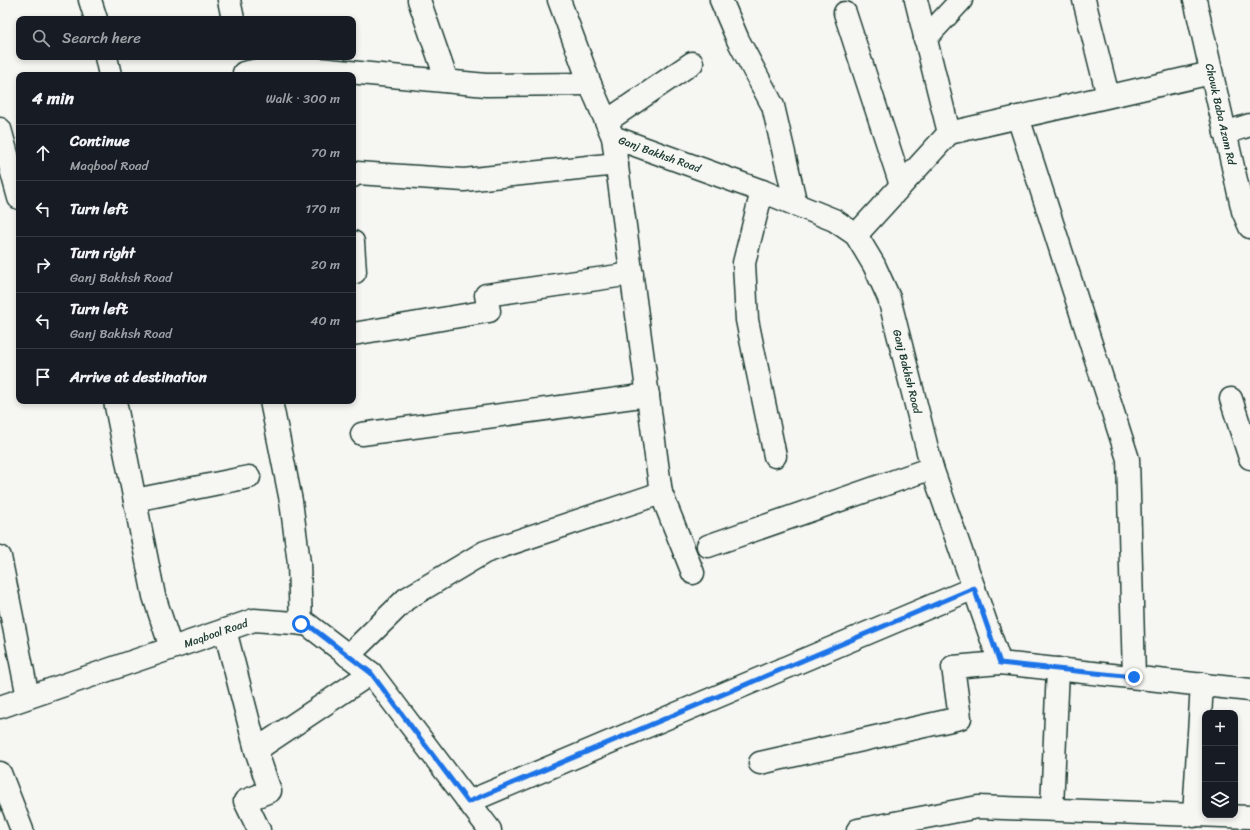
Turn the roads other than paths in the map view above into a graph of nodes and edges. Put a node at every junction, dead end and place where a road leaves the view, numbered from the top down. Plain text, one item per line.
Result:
1 (90, 0) edge
2 (229, 0) edge
3 (419, 0) edge
4 (559, 0) edge
5 (721, 0) edge
6 (916, 0) edge
7 (961, 0) edge
8 (1084, 0) edge
9 (1195, 0) edge
10 (845, 13) dead end
11 (95, 16) edge
12 (232, 16) edge
13 (925, 39) junction
14 (107, 60) edge
15 (692, 63) dead end
16 (243, 68) edge
17 (109, 72) edge
18 (350, 72) edge
19 (356, 73) edge
20 (1211, 73) junction
21 (447, 81) junction
22 (590, 84) junction
23 (1108, 96) junction
24 (1018, 117) junction
25 (1250, 124) edge
26 (0, 129) edge
27 (610, 129) junction
28 (949, 133) junction
29 (1225, 133) junction
30 (617, 164) junction
31 (356, 175) edge
32 (901, 185) junction
33 (16, 187) edge
34 (762, 191) junction
35 (796, 204) junction
36 (1250, 227) edge
37 (856, 235) junction
38 (632, 274) junction
39 (356, 333) edge
40 (648, 395) junction
41 (1231, 399) dead end
42 (116, 404) edge
43 (272, 404) edge
44 (362, 434) dead end
45 (775, 456) dead end
46 (1250, 458) edge
47 (932, 468) junction
48 (249, 477) dead end
49 (661, 493) junction
50 (135, 500) junction
51 (708, 546) dead end
52 (0, 556) edge
53 (693, 573) dead end
54 (974, 588) junction
55 (301, 624) junction
56 (225, 630) junction
57 (171, 648) junction
58 (348, 656) junction
59 (1000, 663) junction
60 (1058, 669) junction
61 (371, 673) junction
62 (1134, 677) junction
63 (1202, 684) junction
64 (1250, 690) edge
65 (28, 698) junction
66 (0, 707) edge
67 (256, 750) junction
68 (760, 763) dead end
69 (0, 772) edge
70 (468, 802) junction
71 (1052, 808) junction
72 (1194, 816) junction
73 (1250, 817) edge
74 (22, 830) edge
75 (259, 830) edge
76 (490, 830) edge
77 (858, 830) edge

1 - 11 street
2 - 12 street
3 - 21 street
4 - 22 street
5 - 35 street
6 - 13 street
7 - 13 street
8 - 23 street
9 - 20 street, Chowk Baba Azam Rd
10 - 32 street
13 - 28 street
14 - 17 street
15 - 27 street
16 - 18 street
19 - 21 street
20 - 23 street
20 - 29 street, Chowk Baba Azam Rd
21 - 22 street
22 - 27 street
23 - 24 street
24 - 28 street
24 - 62 street
25 - 29 street
26 - 33 street
27 - 30 street
27 - 34 street, Ganj Bakhsh Road
28 - 32 street
29 - 36 street, Chowk Baba Azam Rd
30 - 31 street
30 - 38 street
32 - 37 street
34 - 35 street, Ganj Bakhsh Road
34 - 45 street
35 - 37 street, Ganj Bakhsh Road
37 - 47 street, Ganj Bakhsh Road
38 - 39 street
38 - 40 street
40 - 44 street
40 - 49 street
41 - 46 street
42 - 50 street
43 - 55 street
47 - 51 street
47 - 54 street, Ganj Bakhsh Road
48 - 50 street
49 - 53 street
49 - 58 street
50 - 57 street
52 - 65 street
54 - 59 street, Ganj Bakhsh Road
54 - 70 street
55 - 56 street, Maqbool Road
55 - 58 street, Maqbool Road
56 - 57 street, Maqbool Road
56 - 67 street
57 - 65 street, Maqbool Road
58 - 61 street, Maqbool Road
59 - 60 street
59 - 68 street
60 - 62 street
60 - 71 street
61 - 67 street
61 - 70 street, Maqbool Road
62 - 63 street
63 - 64 street
63 - 72 street
65 - 66 street, Maqbool Road
67 - 75 street
69 - 74 street
70 - 76 street, Maqbool Road
71 - 72 street
71 - 77 street
72 - 73 street

